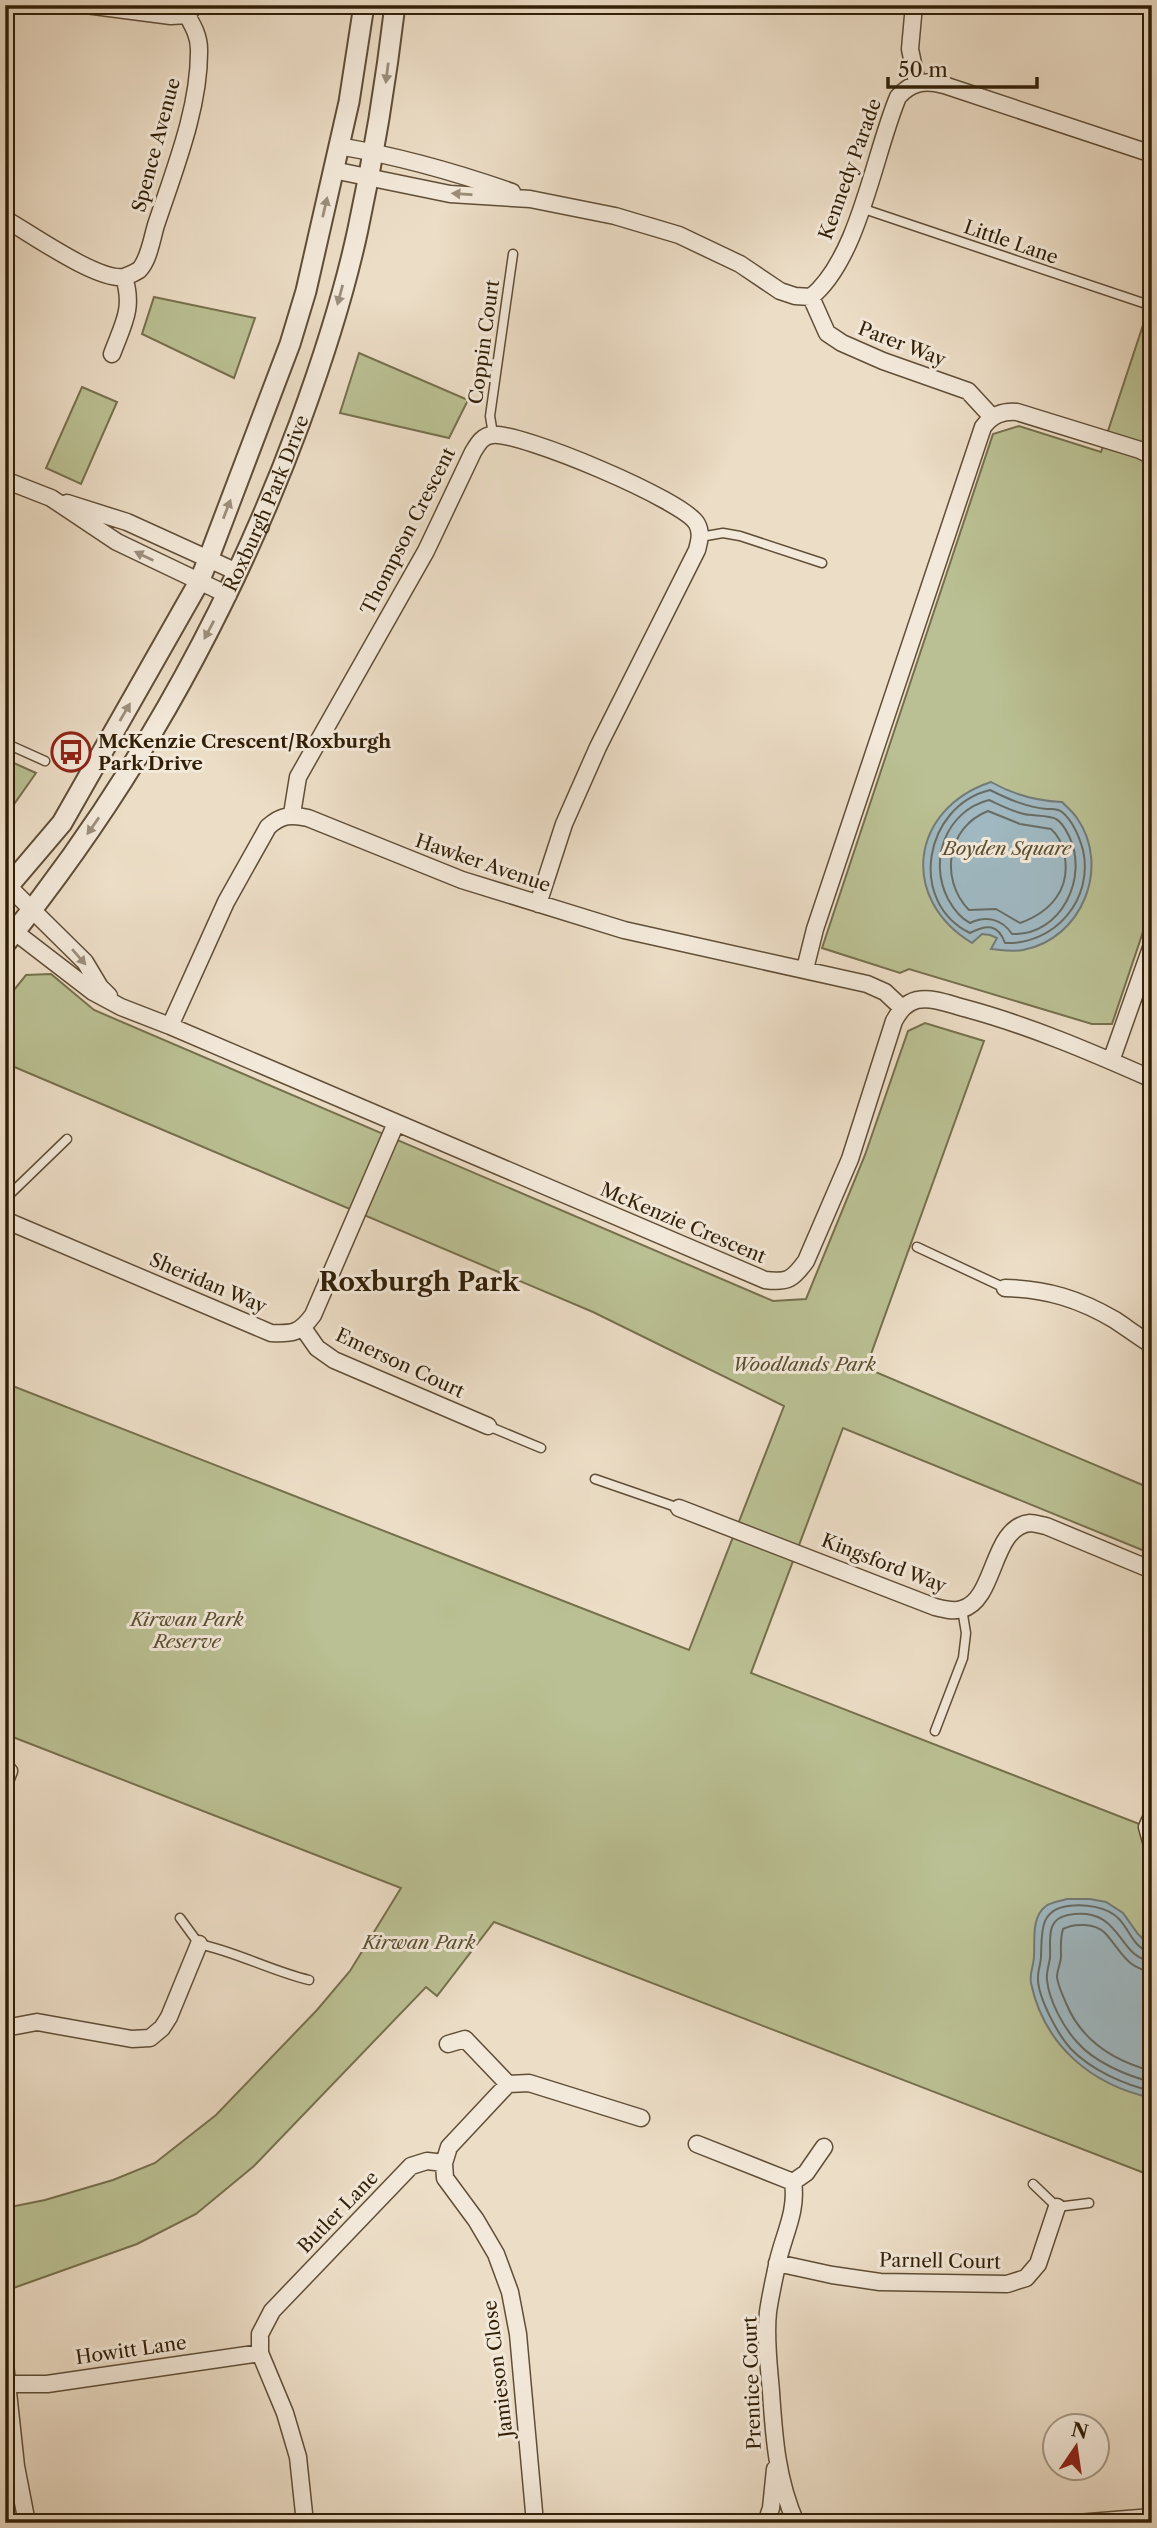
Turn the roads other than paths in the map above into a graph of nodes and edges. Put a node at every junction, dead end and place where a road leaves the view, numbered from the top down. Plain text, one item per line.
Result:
1 (86, 5) edge
2 (364, 5) edge
3 (395, 5) edge
4 (914, 5) edge
5 (191, 10) edge
6 (917, 83) junction
7 (338, 146) junction
8 (373, 152) junction
9 (1152, 155) edge
10 (333, 170) junction
11 (368, 177) junction
12 (530, 199) junction
13 (861, 208) junction
14 (5, 219) edge
15 (513, 254) dead end
16 (124, 277) junction
17 (811, 298) junction
18 (1152, 306) edge
19 (112, 354) dead end
20 (992, 416) junction
21 (493, 434) junction
22 (1152, 456) edge
23 (6, 484) edge
24 (51, 498) junction
25 (700, 537) junction
26 (208, 560) junction
27 (822, 563) dead end
28 (237, 572) junction
29 (199, 582) junction
30 (228, 595) junction
31 (5, 743) edge
32 (45, 761) dead end
33 (292, 814) junction
34 (7, 888) edge
35 (538, 904) junction
36 (33, 909) junction
37 (9, 932) edge
38 (1152, 945) edge
39 (804, 969) junction
40 (121, 1007) junction
41 (902, 1008) junction
42 (170, 1026) junction
43 (1111, 1061) junction
44 (1152, 1079) edge
45 (396, 1123) junction
46 (67, 1139) dead end
47 (5, 1199) edge
48 (5, 1220) edge
49 (917, 1247) dead end
50 (1005, 1288) joint
51 (303, 1328) junction
52 (1152, 1345) edge
53 (488, 1426) joint
54 (541, 1448) dead end
55 (595, 1479) dead end
56 (679, 1508) joint
57 (1152, 1570) edge
58 (962, 1609) junction
59 (934, 1731) dead end
60 (1152, 1816) edge
61 (1152, 1845) edge
62 (180, 1918) dead end
63 (199, 1944) junction
64 (309, 1980) dead end
65 (5, 2028) edge
66 (448, 2045) dead end
67 (508, 2084) junction
68 (641, 2118) dead end
69 (696, 2144) dead end
70 (824, 2147) dead end
71 (444, 2163) junction
72 (793, 2182) junction
73 (1033, 2184) dead end
74 (1089, 2203) dead end
75 (1057, 2207) junction
76 (777, 2263) junction
77 (260, 2353) junction
78 (5, 2364) edge
79 (8, 2384) junction
80 (776, 2460) junction
81 (1152, 2517) edge
82 (304, 2519) edge
83 (27, 2523) edge
84 (534, 2523) edge
85 (766, 2523) edge
86 (775, 2523) edge
87 (791, 2523) edge
88 (796, 2523) edge
89 (1077, 2523) edge

1 - 5 street
2 - 7 street, Roxburgh Park Drive
3 -> 8 street, Roxburgh Park Drive
4 - 6 street
5 - 16 street, Spence Avenue
6 - 9 street
6 - 13 street, Kennedy Parade
7 - 8 street
7 - 10 street, Roxburgh Park Drive
8 - 11 street, Roxburgh Park Drive
8 - 12 street
10 - 11 street
26 -> 10 street, Roxburgh Park Drive
12 -> 11 street
11 -> 28 street, Roxburgh Park Drive
12 - 17 street
13 - 17 street, Kennedy Parade
13 - 18 lane, Little Lane
14 - 16 street
15 - 21 lane, Coppin Court
16 - 19 street
17 - 20 street, Parer Way
20 - 22 street
20 - 39 street
21 - 25 street
21 - 33 street, Thompson Crescent
23 - 24 street
24 - 26 street
29 -> 24 street
25 - 27 lane
25 - 35 street
26 - 28 street
26 - 29 street, Roxburgh Park Drive
28 - 30 street, Roxburgh Park Drive
29 - 30 street
34 -> 29 street, Roxburgh Park Drive
30 -> 36 street, Roxburgh Park Drive
31 - 32 lane
33 - 35 street, Hawker Avenue
33 - 42 street
34 - 36 street, McKenzie Crescent
35 - 39 street, Hawker Avenue
36 - 37 street, Roxburgh Park Drive
36 -> 40 street, McKenzie Crescent
37 - 40 street, McKenzie Crescent
38 - 43 street
39 - 41 street, Hawker Avenue
40 - 42 street, McKenzie Crescent
41 - 43 street
41 - 45 street, McKenzie Crescent
42 - 45 street, McKenzie Crescent
43 - 44 street
45 - 51 street
46 - 47 lane
48 - 51 street, Sheridan Way
49 - 50 lane
50 - 52 street
51 - 53 street, Emerson Court
53 - 54 lane
55 - 56 lane
56 - 58 street, Kingsford Way
57 - 58 street, Kingsford Way
58 - 59 lane
60 - 61 street
62 - 63 lane
63 - 64 lane
63 - 65 street
66 - 67 street
67 - 68 street
67 - 71 street
69 - 72 street
70 - 72 street
71 - 77 street, Butler Lane
71 - 84 street, Jamieson Close
72 - 76 street, Prentice Court
73 - 75 lane
74 - 75 lane
75 - 76 street, Parnell Court
76 - 80 street, Prentice Court
77 - 79 street, Howitt Lane
77 - 82 street
78 - 79 street
79 - 83 street
80 - 85 street, Prentice Court
80 - 88 street, Prentice Court
81 - 89 street
86 - 87 street

